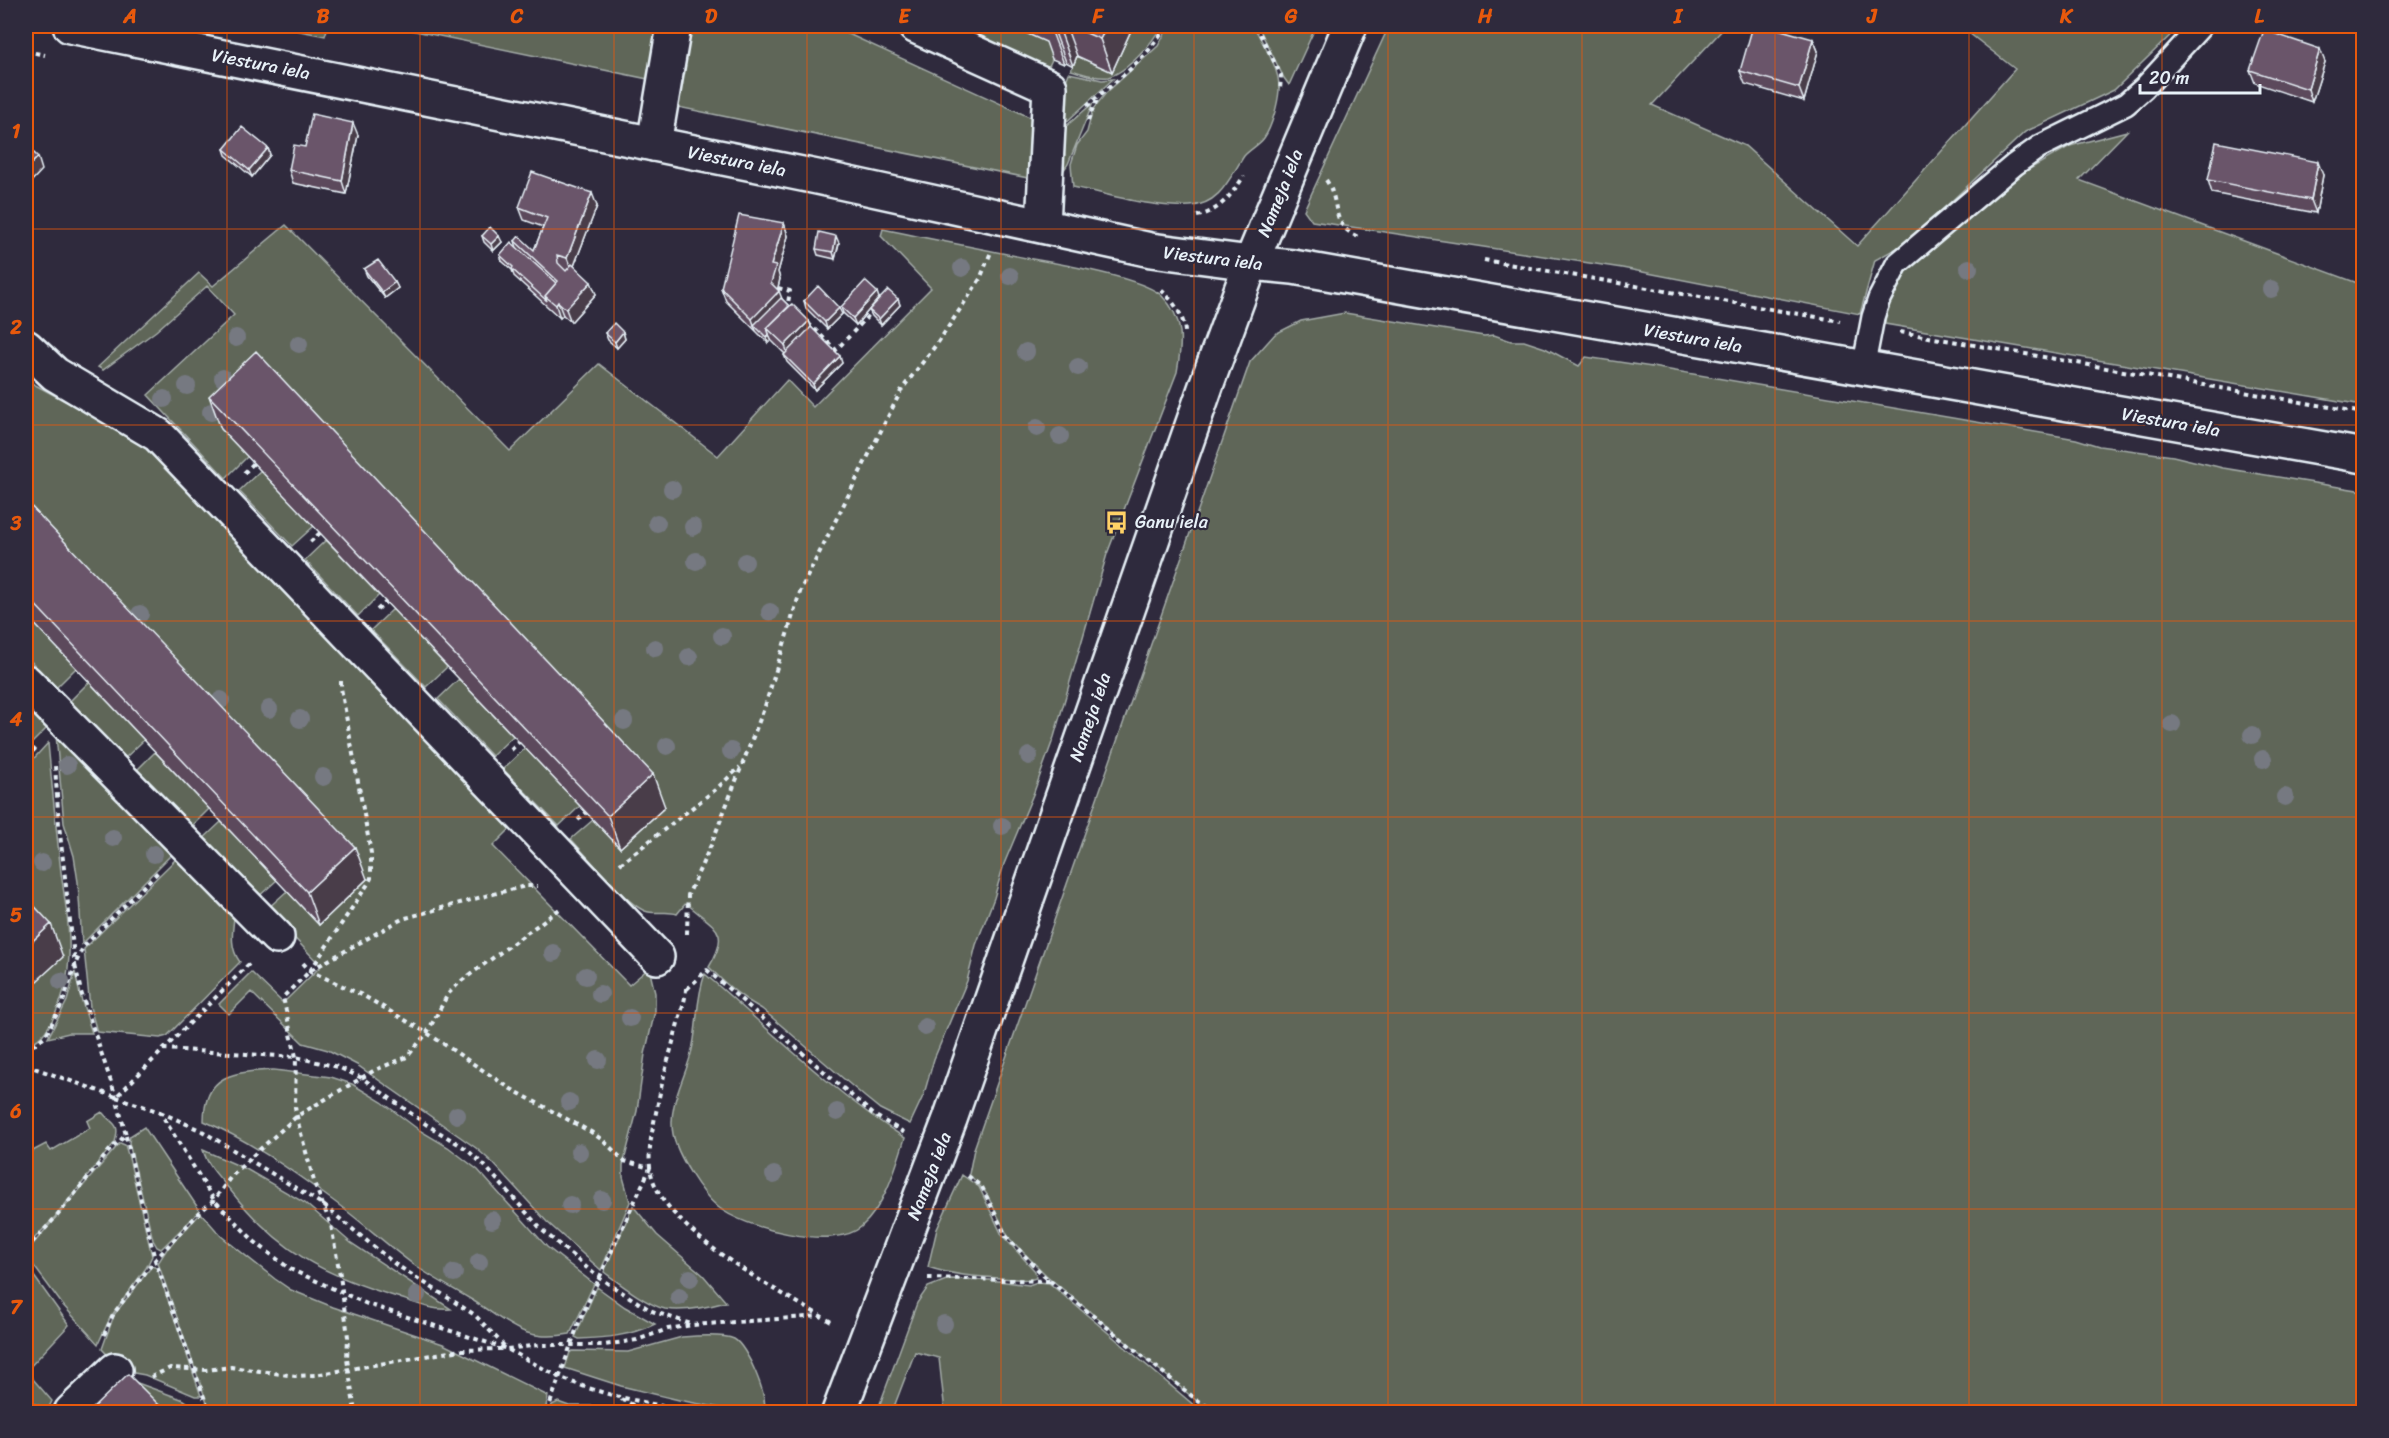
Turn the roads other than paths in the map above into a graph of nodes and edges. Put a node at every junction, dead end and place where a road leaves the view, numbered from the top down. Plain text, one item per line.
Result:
1 (70, 26) edge
2 (674, 26) edge
3 (915, 26) edge
4 (1350, 26) edge
5 (2201, 26) edge
6 (654, 144) junction
7 (1043, 225) junction
8 (1251, 263) junction
9 (26, 347) edge
10 (1863, 369) junction
11 (2364, 456) edge
12 (26, 682) edge
13 (276, 937) road end
14 (657, 957) road end
15 (108, 1356) road end
16 (71, 1413) edge
17 (839, 1413) edge

1 - 6 street, Viestura iela
2 - 6 street
3 - 7 street
4 - 8 street, Nameja iela
5 - 10 lane
6 - 7 street, Viestura iela
7 - 8 street, Viestura iela
8 - 10 street, Viestura iela
8 - 17 street, Nameja iela
9 - 14 street
10 - 11 street, Viestura iela
12 - 13 street
15 - 16 street

